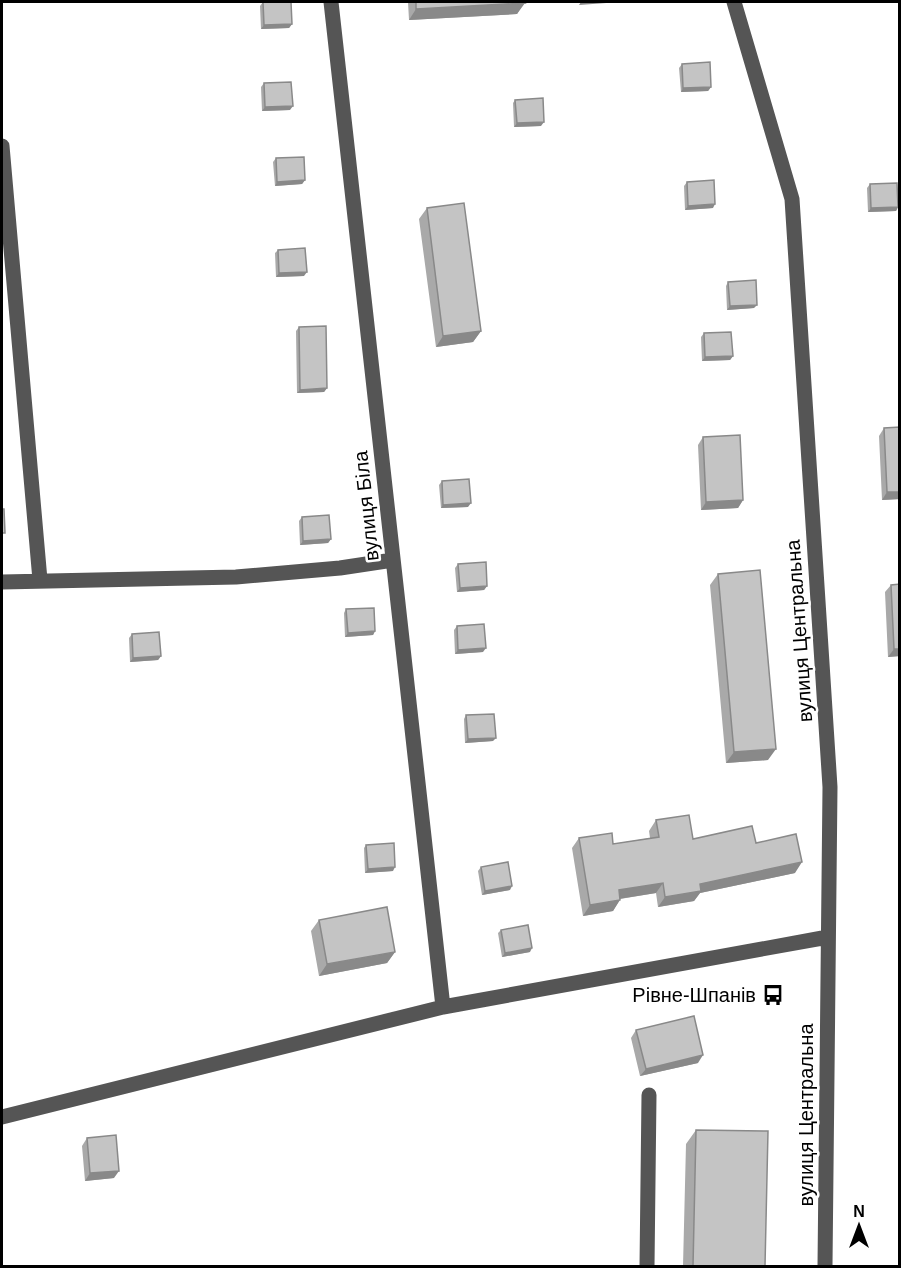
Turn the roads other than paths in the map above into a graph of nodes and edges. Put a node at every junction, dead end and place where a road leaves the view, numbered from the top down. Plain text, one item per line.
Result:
1 (330, 2) edge
2 (734, 2) edge
3 (2, 146) edge
4 (393, 560) junction
5 (40, 580) junction
6 (2, 582) edge
7 (828, 937) junction
8 (443, 1007) junction
9 (649, 1095) dead end
10 (2, 1118) edge
11 (647, 1266) edge
12 (825, 1266) edge

1 - 4 street, вулиця Біла
2 - 7 street, вулиця Центральна
3 - 5 street
4 - 5 street
4 - 8 street, вулиця Біла
5 - 6 street
7 - 8 street
7 - 12 street, вулиця Центральна
8 - 10 street
9 - 11 street

